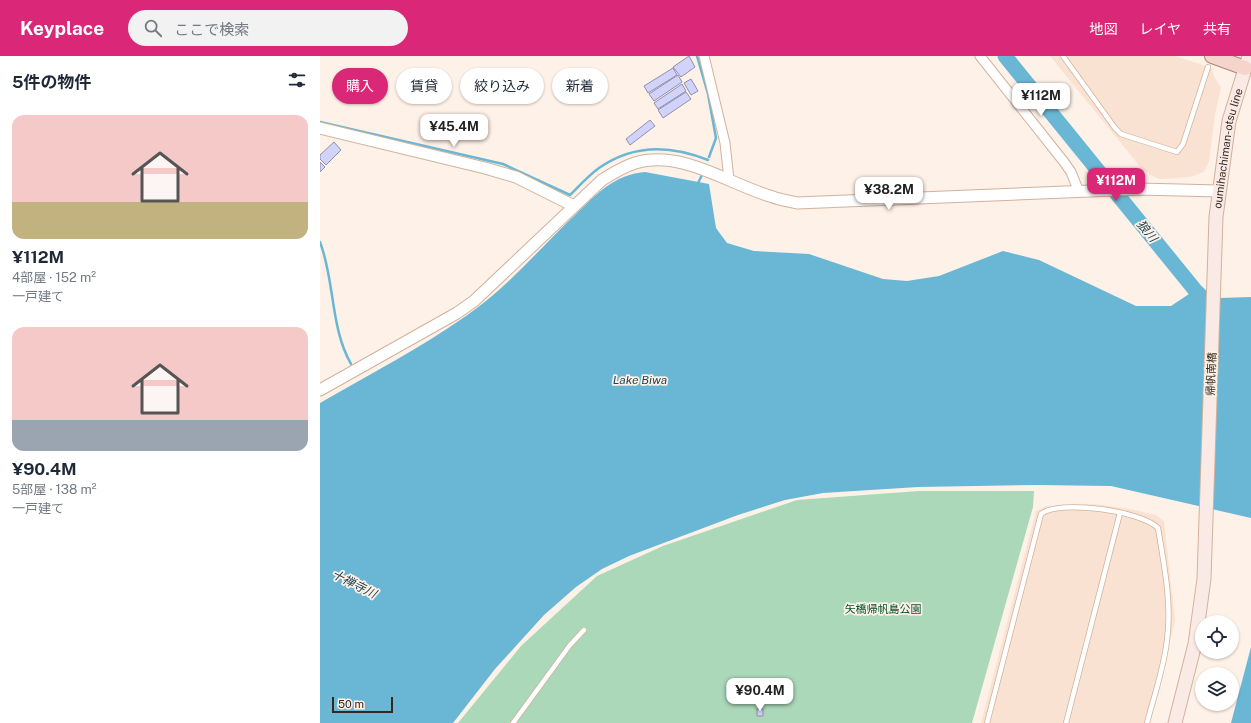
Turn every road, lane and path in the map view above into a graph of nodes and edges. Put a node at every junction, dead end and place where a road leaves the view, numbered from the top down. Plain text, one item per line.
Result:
1 (704, 56) edge
2 (980, 56) edge
3 (1063, 56) edge
4 (1210, 61) edge
5 (1247, 62) edge
6 (320, 128) edge
7 (729, 180) junction
8 (1219, 191) junction
9 (1079, 192) junction
10 (574, 206) junction
11 (1216, 217) joint
12 (320, 390) edge
13 (1120, 513) junction
14 (584, 630) dead end
15 (513, 723) edge
16 (987, 723) edge
17 (1066, 723) edge
18 (1147, 723) edge
19 (1175, 723) edge

1 - 7 street
2 - 9 street
3 - 4 lane
4 - 5 main road
5 - 8 main road, oumihachiman-otsu line
6 - 10 street
7 - 9 street
7 - 10 street
8 - 9 street
8 - 11 main road, oumihachiman-otsu line
10 - 12 street
11 - 19 main road, 帰帆南橋
13 - 16 lane
13 - 17 lane
13 - 18 lane
14 - 15 lane

